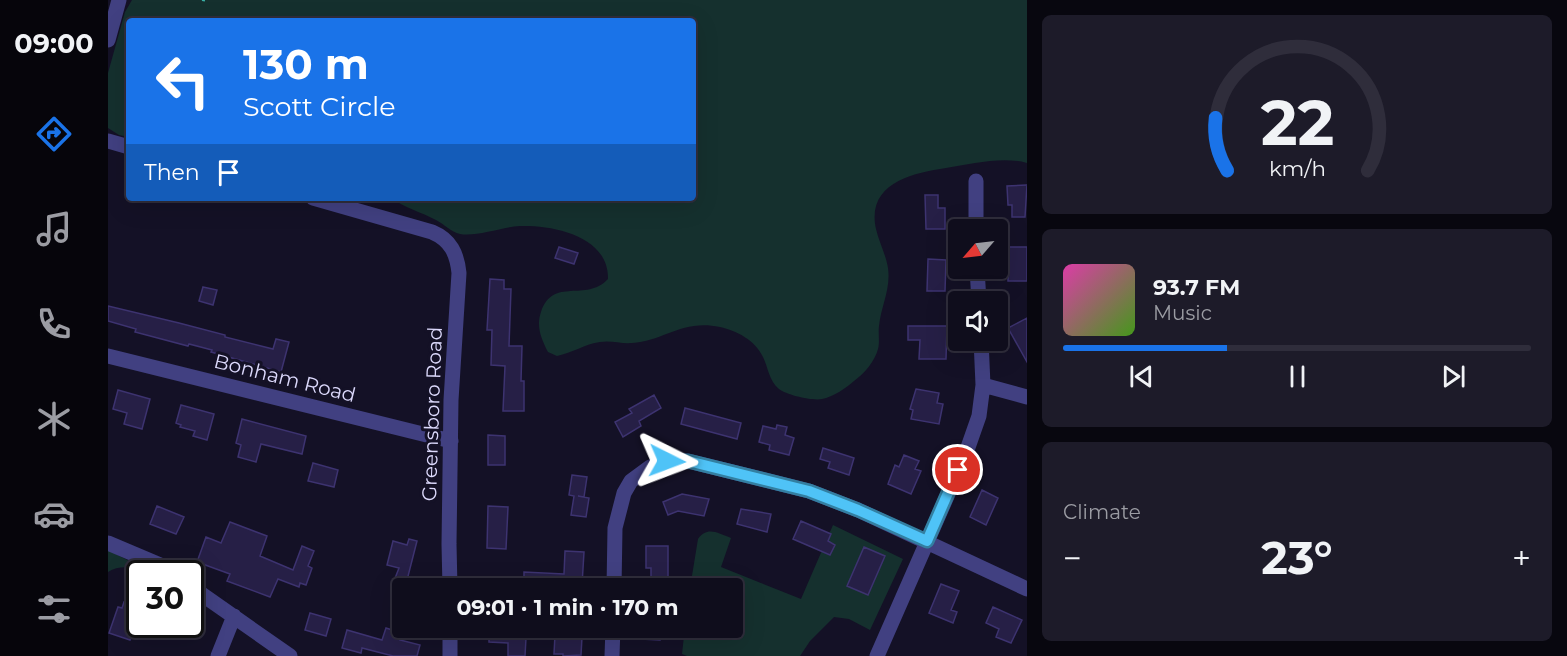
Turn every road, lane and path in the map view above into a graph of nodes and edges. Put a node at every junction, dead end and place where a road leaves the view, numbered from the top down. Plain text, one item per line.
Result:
1 (119, 0) edge
2 (202, 0) edge
3 (208, 1) edge
4 (108, 40) edge
5 (108, 141) edge
6 (126, 146) edge
7 (976, 181) dead end
8 (324, 201) edge
9 (976, 219) edge
10 (981, 351) edge
11 (108, 357) edge
12 (983, 385) junction
13 (1027, 398) edge
14 (451, 441) junction
15 (927, 541) junction
16 (108, 543) edge
17 (148, 560) edge
18 (450, 578) edge
19 (614, 578) edge
20 (1027, 589) edge
21 (204, 596) edge
22 (234, 616) junction
23 (450, 638) edge
24 (613, 638) edge
25 (218, 656) edge
26 (290, 656) edge
27 (450, 656) edge
28 (612, 656) edge
29 (877, 656) edge

1 - 4 street
2 - 3 path
5 - 6 street
7 - 9 street
8 - 14 street, Greensboro Road
10 - 12 street
11 - 14 street, Bonham Road
12 - 13 street
12 - 15 street
14 - 18 street, Greensboro Road
15 - 19 street
15 - 20 street
15 - 29 street
16 - 17 street
21 - 22 street
22 - 25 street
22 - 26 street
23 - 27 street
24 - 28 street

